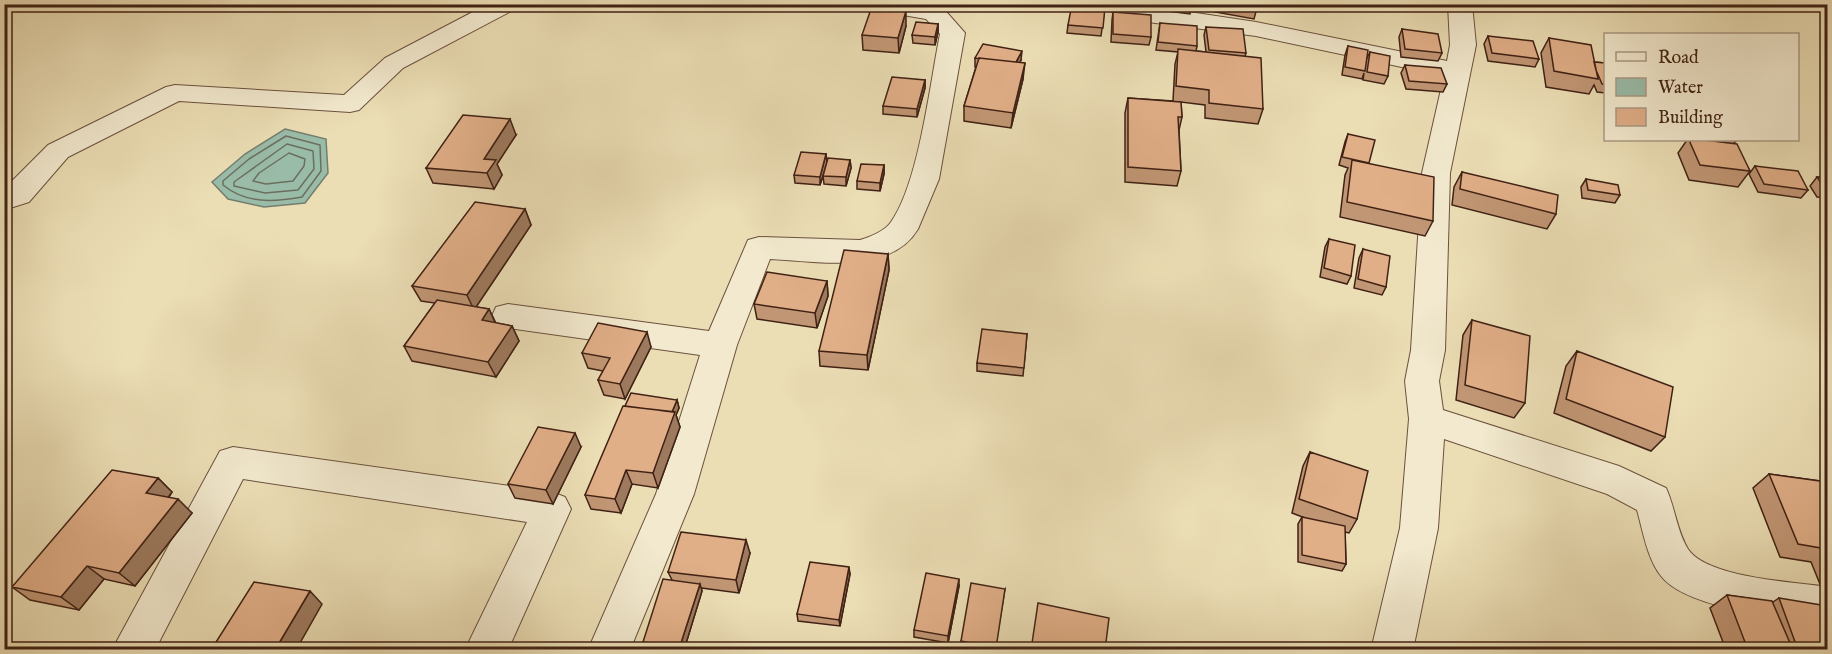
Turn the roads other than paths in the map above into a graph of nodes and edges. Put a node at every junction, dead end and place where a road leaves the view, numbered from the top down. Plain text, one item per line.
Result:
1 (507, 4) edge
2 (876, 4) edge
3 (1111, 4) edge
4 (1460, 4) edge
5 (1256, 17) edge
6 (1458, 71) junction
7 (4, 200) edge
8 (508, 316) dead end
9 (720, 345) junction
10 (1427, 419) junction
11 (1827, 606) edge
12 (133, 650) edge
13 (486, 650) edge
14 (609, 650) edge
15 (1392, 650) edge

1 - 7 street
2 - 9 street
3 - 5 street
4 - 6 street
5 - 6 street
6 - 10 street
8 - 9 street
9 - 14 street
10 - 11 street
10 - 15 street
12 - 13 street

